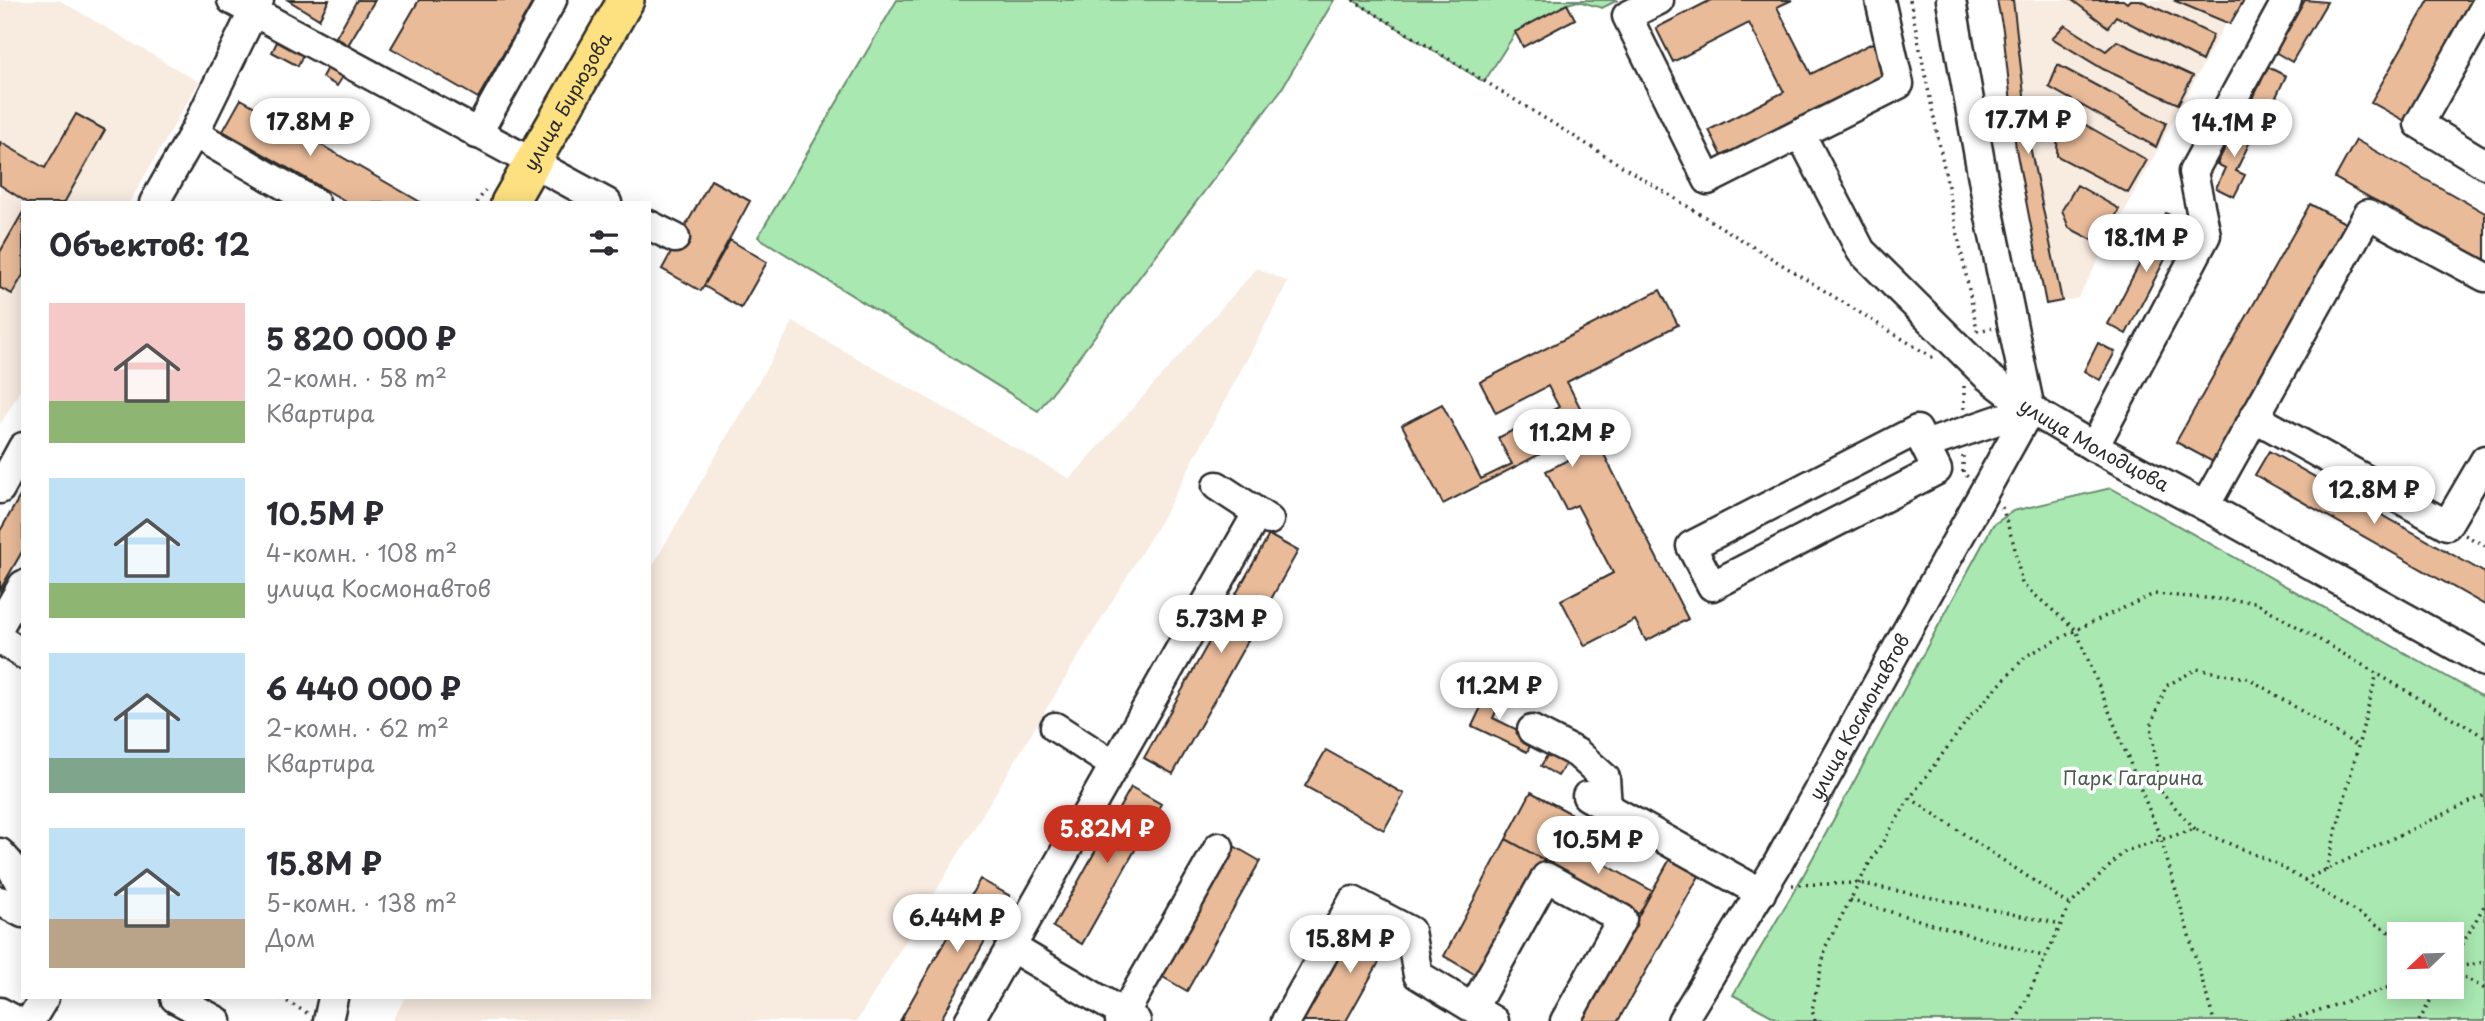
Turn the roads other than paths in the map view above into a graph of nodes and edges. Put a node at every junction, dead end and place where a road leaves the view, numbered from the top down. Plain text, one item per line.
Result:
1 (552, 0) edge
2 (626, 0) edge
3 (1659, 0) edge
4 (1880, 0) edge
5 (1951, 0) edge
6 (2287, 0) edge
7 (248, 4) edge
8 (2485, 7) edge
9 (194, 133) junction
10 (477, 134) junction
11 (1801, 135) junction
12 (532, 164) junction
13 (2485, 164) edge
14 (156, 201) edge
15 (312, 201) edge
16 (510, 201) edge
17 (603, 201) edge
18 (651, 226) edge
19 (675, 238) dead end
20 (2485, 277) edge
21 (2030, 409) junction
22 (2254, 417) junction
23 (1925, 445) junction
24 (2094, 447) junction
25 (21, 451) edge
26 (2485, 460) edge
27 (1217, 486) dead end
28 (0, 489) edge
29 (2205, 506) junction
30 (21, 592) edge
31 (8, 641) edge
32 (2485, 662) edge
33 (1055, 727) dead end
34 (1532, 730) dead end
35 (1114, 765) junction
36 (1219, 847) dead end
37 (0, 853) edge
38 (0, 864) edge
39 (21, 885) edge
40 (1763, 889) junction
41 (0, 901) edge
42 (21, 912) edge
43 (1011, 947) junction
44 (43, 999) edge
45 (177, 999) edge
46 (332, 999) edge
47 (0, 1012) edge
48 (1484, 1014) edge
49 (320, 1018) edge
50 (1127, 1019) edge
51 (17, 1021) edge
52 (30, 1021) edge
53 (218, 1021) edge
54 (970, 1021) edge
55 (1286, 1021) edge
56 (1565, 1021) edge
57 (1682, 1021) edge

1 - 10 street
2 - 12 main road, улица Бирюзова
3 - 11 street
4 - 11 street
5 - 21 street, улица Молодцова
6 - 24 street
7 - 9 street
7 - 10 street
8 - 13 street
9 - 14 street
9 - 15 street
10 - 12 street
11 - 21 street
12 - 16 main road, улица Бирюзова
12 - 17 street
18 - 19 street
20 - 22 street
21 - 23 street
21 - 24 street, улица Молодцова
21 - 40 street, улица Космонавтов
22 - 26 street
22 - 29 street
23 - 23 street
24 - 29 street, улица Молодцова
25 - 28 street
27 - 35 street
29 - 32 street, улица Молодцова
30 - 31 street
33 - 35 street
34 - 40 street
35 - 43 street
36 - 50 street
37 - 38 street
37 - 39 street
40 - 57 street, улица Космонавтов
41 - 42 street
43 - 50 street
43 - 54 street
44 - 52 street
45 - 53 street
46 - 49 street
47 - 51 street
48 - 55 street
48 - 56 street

